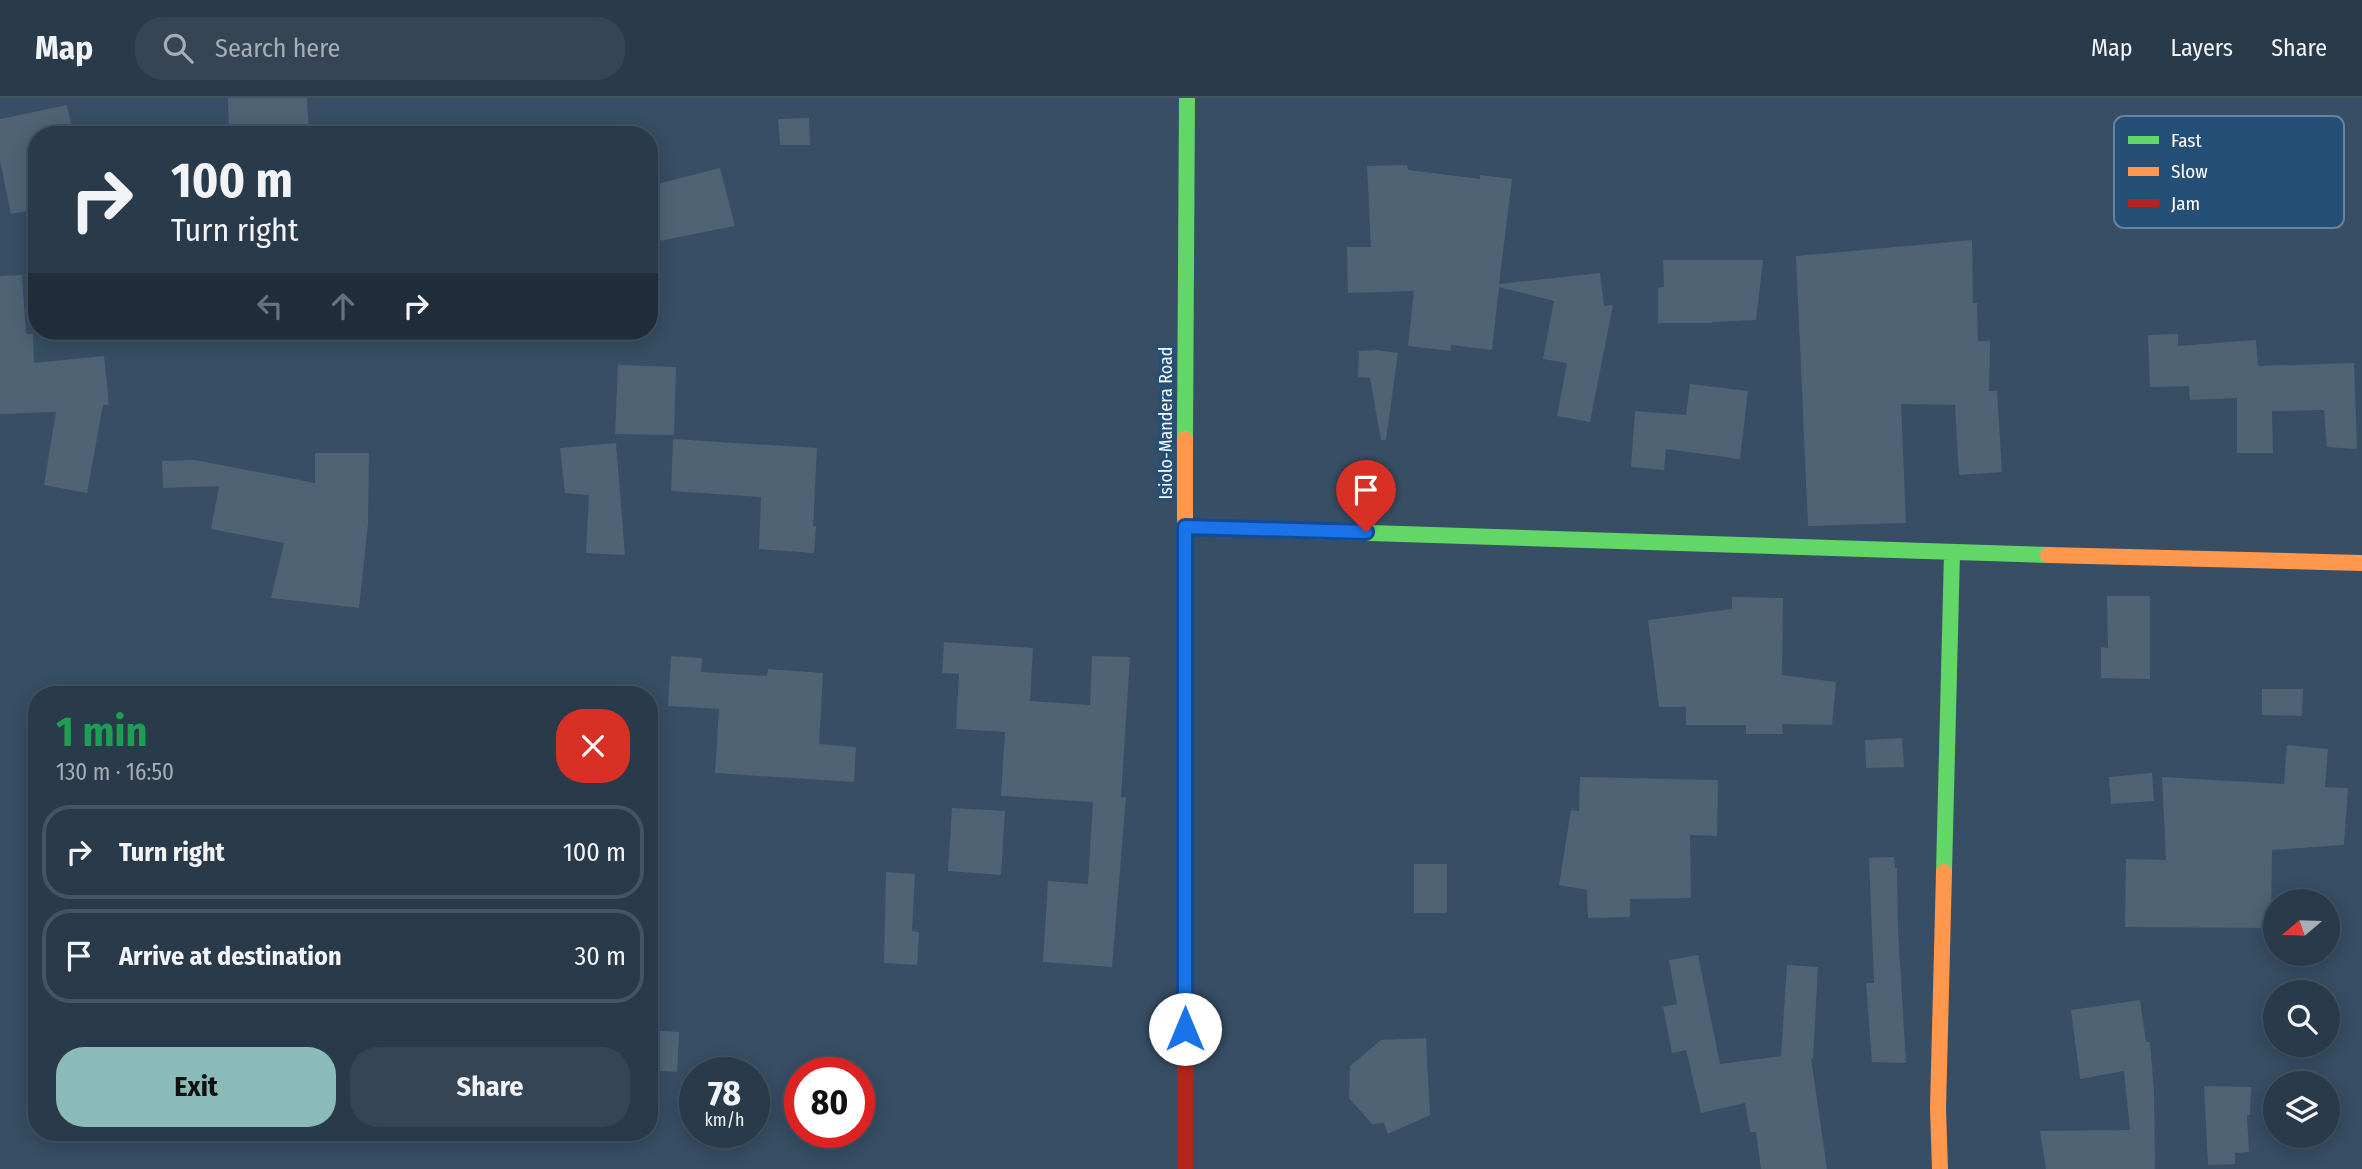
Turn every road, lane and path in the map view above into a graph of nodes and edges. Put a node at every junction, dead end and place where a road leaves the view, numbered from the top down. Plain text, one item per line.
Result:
1 (1187, 98) edge
2 (1185, 527) junction
3 (1952, 553) junction
4 (2362, 563) edge
5 (1185, 1169) edge
6 (1940, 1169) edge

1 - 2 main road, Isiolo-Mandera Road
2 - 3 main road
2 - 5 main road, Isiolo-Mandera Road
3 - 4 main road
3 - 6 main road

